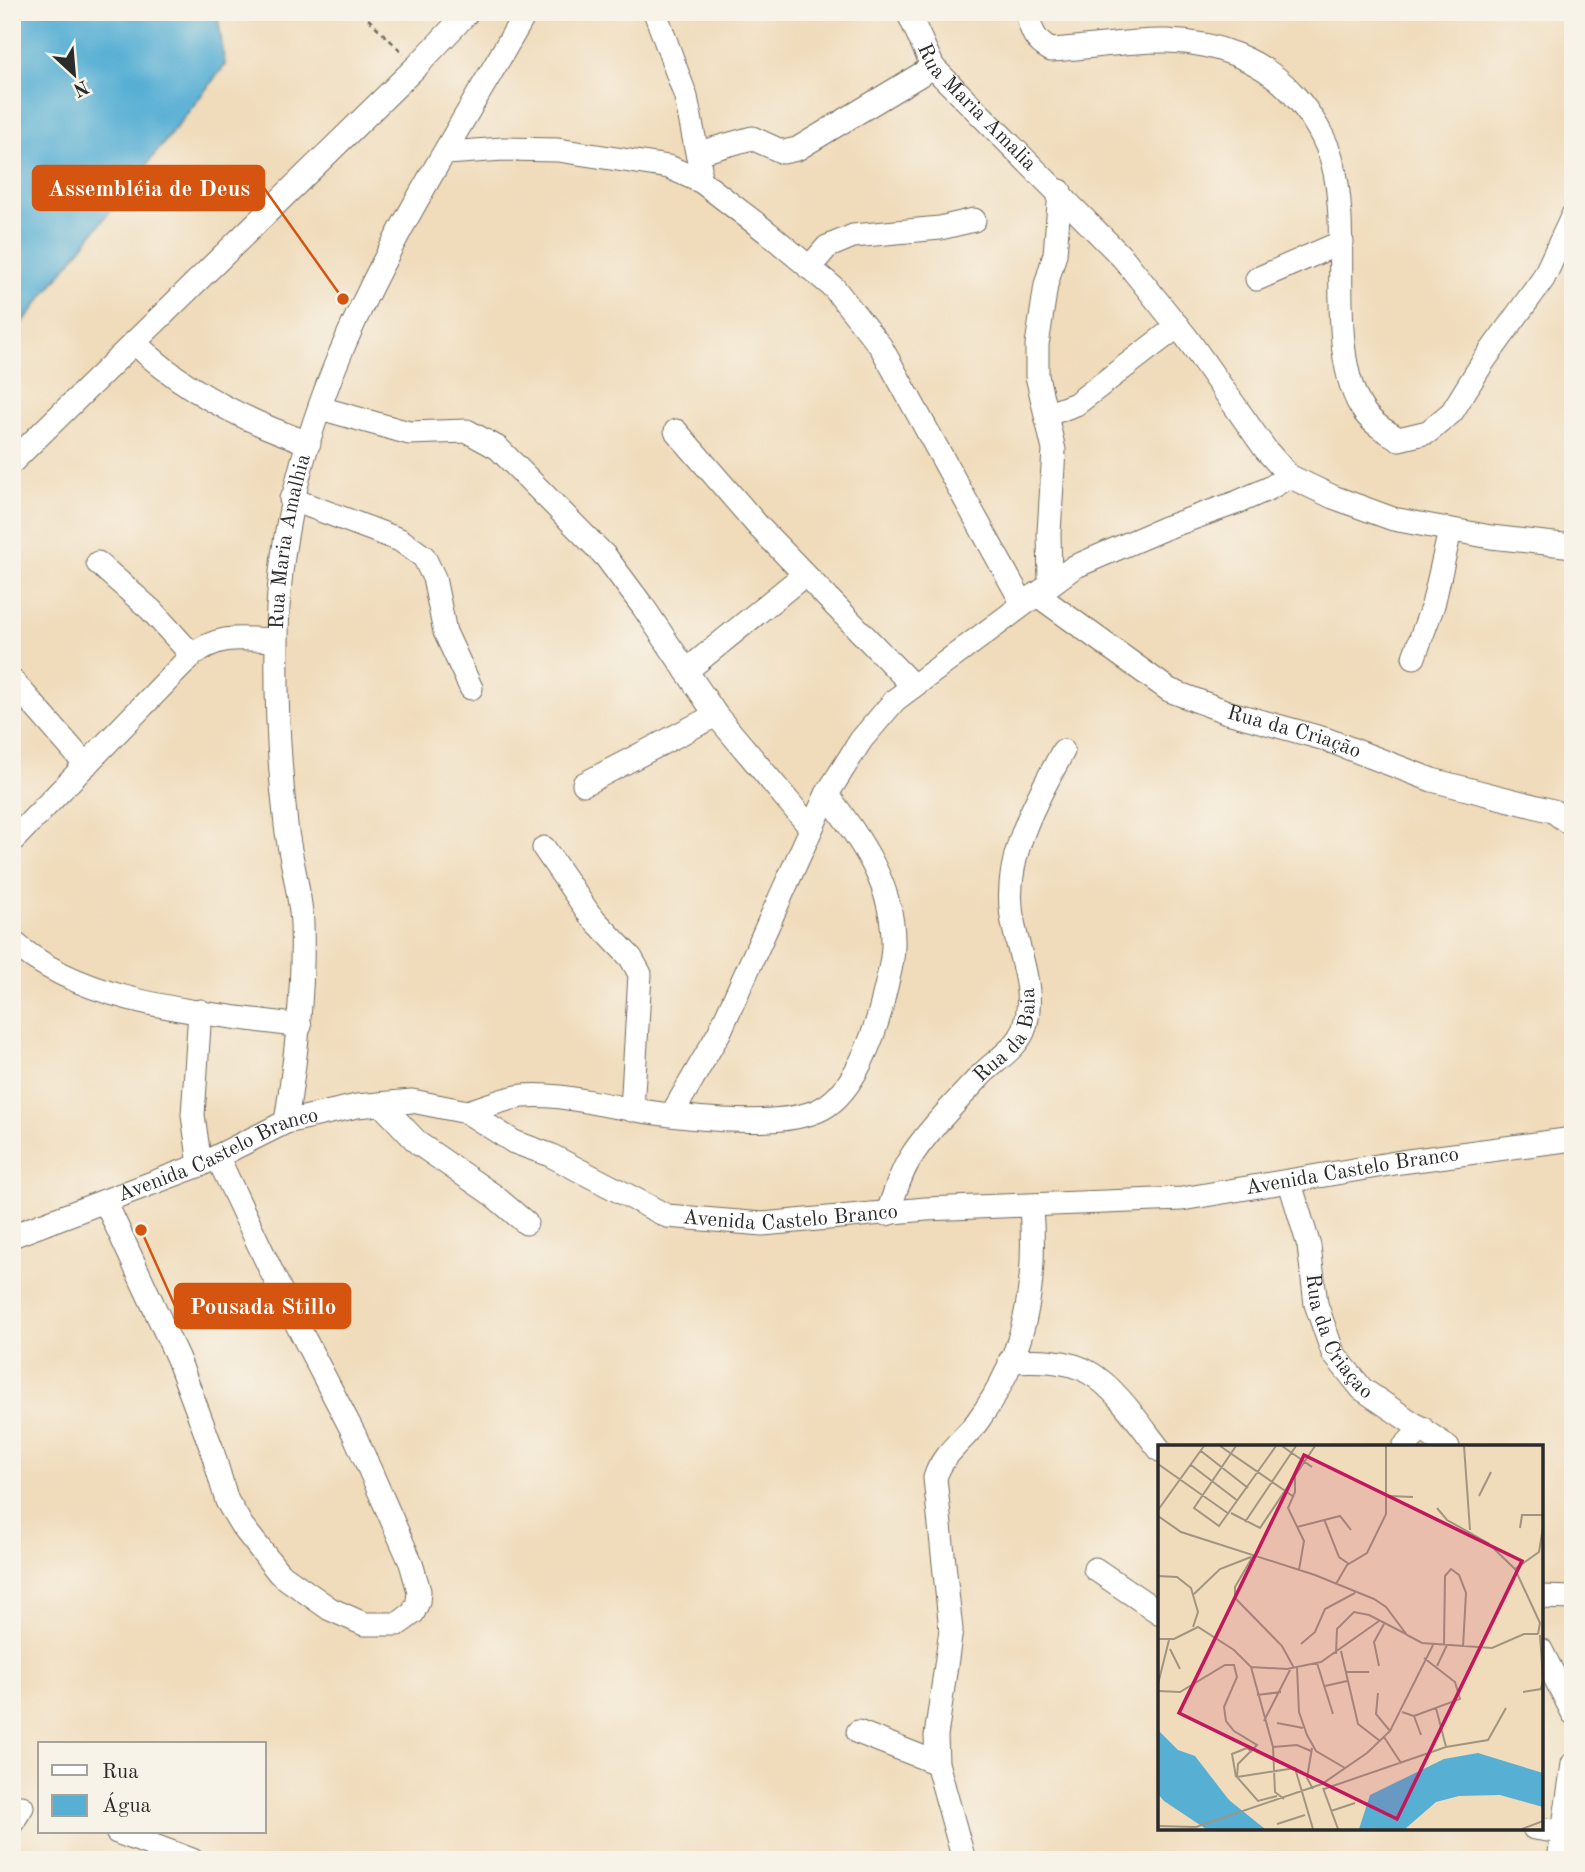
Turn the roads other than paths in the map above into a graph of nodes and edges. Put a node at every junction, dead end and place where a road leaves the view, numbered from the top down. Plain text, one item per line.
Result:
1 (468, 12) edge
2 (526, 12) edge
3 (654, 12) edge
4 (908, 12) edge
5 (1028, 12) edge
6 (933, 67) junction
7 (447, 153) junction
8 (698, 153) junction
9 (702, 182) junction
10 (1060, 191) junction
11 (1573, 215) edge
12 (974, 220) dead end
13 (1342, 242) junction
14 (809, 268) junction
15 (1257, 279) dead end
16 (1178, 326) junction
17 (135, 342) junction
18 (320, 408) junction
19 (1046, 415) junction
20 (676, 431) dead end
21 (309, 443) junction
22 (12, 461) edge
23 (1289, 476) junction
24 (291, 499) junction
25 (1450, 531) junction
26 (1573, 546) edge
27 (98, 563) dead end
28 (804, 575) junction
29 (1036, 594) junction
30 (276, 640) junction
31 (192, 655) junction
32 (1414, 657) dead end
33 (686, 671) junction
34 (12, 680) edge
35 (913, 686) junction
36 (471, 688) dead end
37 (716, 715) junction
38 (1063, 751) dead end
39 (86, 765) junction
40 (584, 784) dead end
41 (827, 794) junction
42 (1573, 826) edge
43 (810, 827) junction
44 (12, 841) edge
45 (544, 848) dead end
46 (12, 942) edge
47 (200, 1011) junction
48 (300, 1026) junction
49 (380, 1104) junction
50 (632, 1110) junction
51 (467, 1112) junction
52 (672, 1114) junction
53 (286, 1122) junction
54 (1573, 1139) edge
55 (209, 1161) junction
56 (1290, 1183) junction
57 (105, 1201) junction
58 (1031, 1207) junction
59 (887, 1214) junction
60 (526, 1223) dead end
61 (12, 1236) edge
62 (1010, 1361) junction
63 (1422, 1429) junction
64 (1406, 1445) edge
65 (1445, 1445) edge
66 (1158, 1448) edge
67 (1095, 1569) dead end
68 (1543, 1597) edge
69 (1573, 1598) edge
70 (1158, 1612) edge
71 (1543, 1654) edge
72 (1573, 1713) edge
73 (858, 1732) dead end
74 (937, 1763) junction
75 (1573, 1763) edge
76 (1543, 1829) edge
77 (1567, 1833) edge
78 (122, 1834) edge
79 (192, 1860) edge
80 (964, 1860) edge
81 (1559, 1860) edge

1 - 17 street
2 - 7 street, Rua Maria Amalhia
3 - 8 street
4 - 6 street, Rua Maria Amalia
5 - 13 street
6 - 8 street
6 - 10 street, Rua Maria Amalia
7 - 9 street
7 - 18 street, Rua Maria Amalhia
8 - 9 street
9 - 14 street
10 - 16 street, Rua Maria Amalia
10 - 19 street
11 - 13 street
12 - 14 street
13 - 15 street
14 - 29 street
16 - 19 street
16 - 23 street, Rua Maria Amalia
17 - 21 street
17 - 22 street
18 - 21 street, Rua Maria Amalhia
18 - 33 street
19 - 29 street
20 - 28 street
21 - 24 street, Rua Maria Amalhia
23 - 25 street
23 - 29 street
24 - 30 street, Rua Maria Amalhia
24 - 36 street
25 - 26 street
25 - 32 street
27 - 31 street
28 - 33 street
28 - 35 street
29 - 35 street
29 - 42 street, Rua da Criação
30 - 31 street
30 - 48 street, Rua Maria Amalhia
31 - 39 street
33 - 37 street
34 - 39 street
35 - 41 street
37 - 40 street
37 - 43 street
38 - 59 street, Rua da Baia
39 - 44 street
41 - 43 street
41 - 52 street
43 - 52 street
45 - 50 street
46 - 47 street
47 - 48 street
47 - 55 street
48 - 53 street, Rua Maria Amalhia
49 - 51 street, Avenida Castelo Branco
49 - 53 street, Avenida Castelo Branco
49 - 60 street
50 - 51 street
50 - 52 street
51 - 59 street, Avenida Castelo Branco
53 - 55 street, Avenida Castelo Branco
54 - 56 street, Avenida Castelo Branco
55 - 57 street, Avenida Castelo Branco
55 - 57 street
56 - 58 street, Avenida Castelo Branco
56 - 63 street, Rua da Criaçao
57 - 61 street, Avenida Castelo Branco
58 - 59 street, Avenida Castelo Branco
58 - 62 street
62 - 66 street
62 - 74 street
63 - 64 street
63 - 65 street, Rua da Criaçao
67 - 70 street
68 - 69 street
71 - 72 street
73 - 74 street
74 - 80 street
75 - 77 street
76 - 77 street
77 - 81 street
78 - 79 street

